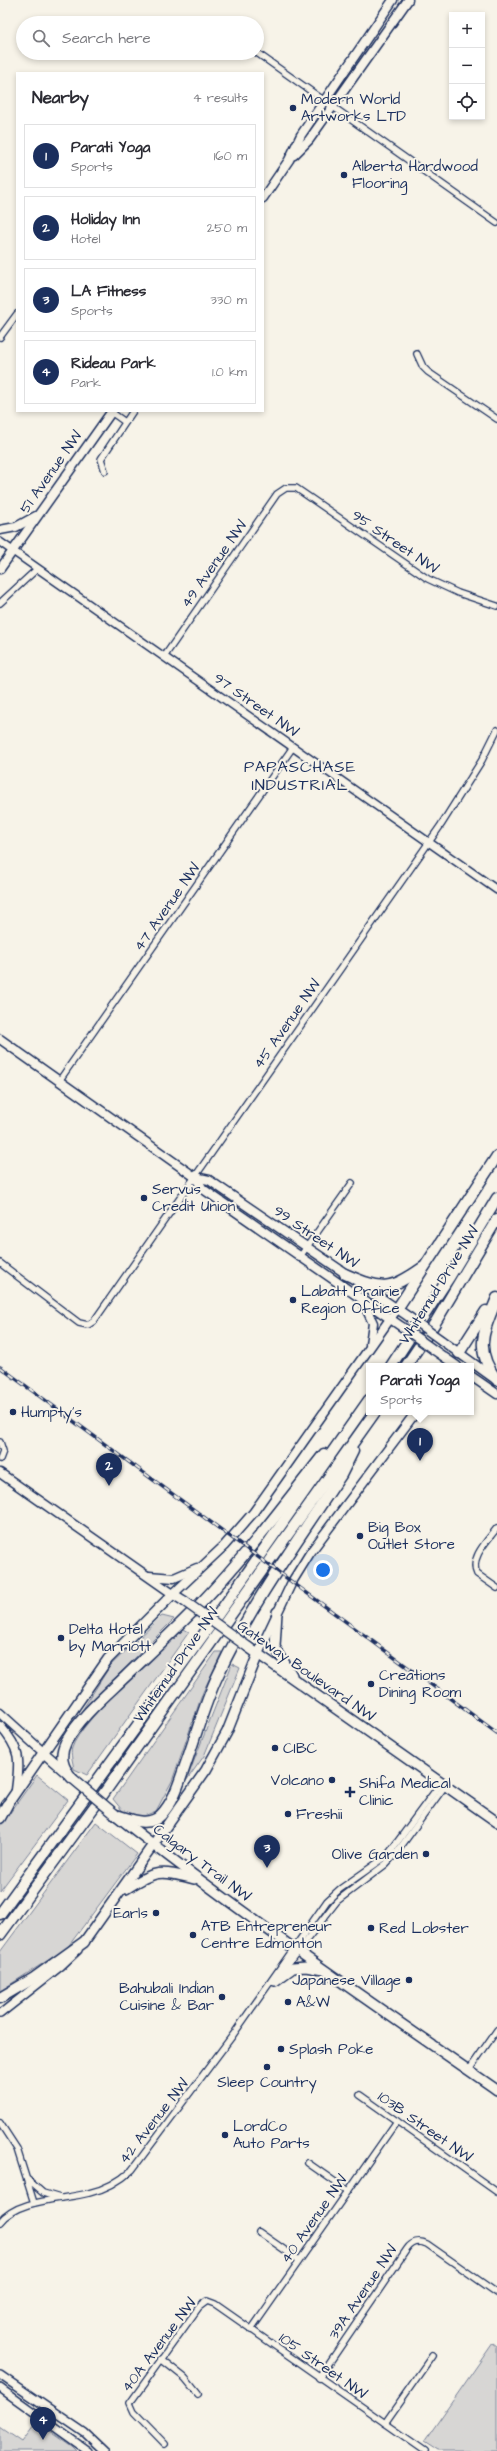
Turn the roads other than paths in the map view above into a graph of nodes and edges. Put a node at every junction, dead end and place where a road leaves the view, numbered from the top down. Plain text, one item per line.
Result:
1 (393, 0) edge
2 (408, 0) edge
3 (414, 0) edge
4 (392, 22) junction
5 (264, 58) edge
6 (325, 100) junction
7 (331, 108) junction
8 (289, 160) junction
9 (264, 197) edge
10 (497, 223) edge
11 (16, 315) edge
12 (0, 337) edge
13 (417, 354) dead end
14 (110, 412) edge
15 (112, 412) edge
16 (132, 412) edge
17 (497, 419) edge
18 (125, 422) junction
19 (105, 471) dead end
20 (286, 488) joint
21 (38, 514) junction
22 (0, 530) edge
23 (0, 542) edge
24 (12, 551) junction
25 (0, 569) edge
26 (37, 569) junction
27 (0, 603) edge
28 (497, 606) edge
29 (164, 657) junction
30 (497, 730) edge
31 (293, 747) junction
32 (430, 842) junction
33 (497, 890) edge
34 (0, 1039) edge
35 (59, 1081) junction
36 (497, 1156) edge
37 (195, 1178) junction
38 (352, 1183) dead end
39 (497, 1198) edge
40 (497, 1219) edge
41 (307, 1248) junction
42 (300, 1258) junction
43 (0, 1263) edge
44 (427, 1264) junction
45 (345, 1274) junction
46 (497, 1291) edge
47 (359, 1298) junction
48 (497, 1298) edge
49 (397, 1309) junction
50 (390, 1319) junction
51 (368, 1350) junction
52 (459, 1353) junction
53 (393, 1363) edge
54 (408, 1363) edge
55 (450, 1363) edge
56 (454, 1363) edge
57 (473, 1363) edge
58 (474, 1364) edge
59 (474, 1378) edge
60 (497, 1380) edge
61 (497, 1394) edge
62 (366, 1405) edge
63 (373, 1415) edge
64 (414, 1415) edge
65 (357, 1419) junction
66 (366, 1424) junction
67 (0, 1442) edge
68 (0, 1459) edge
69 (0, 1473) edge
70 (497, 1528) edge
71 (224, 1546) junction
72 (146, 1576) junction
73 (497, 1588) edge
74 (173, 1594) junction
75 (278, 1612) junction
76 (258, 1654) junction
77 (296, 1681) junction
78 (0, 1713) edge
79 (0, 1726) edge
80 (44, 1753) junction
81 (72, 1778) junction
82 (443, 1784) junction
83 (16, 1790) junction
84 (3, 1809) edge
85 (116, 1815) junction
86 (0, 1818) edge
87 (497, 1822) edge
88 (153, 1845) junction
89 (199, 1880) junction
90 (121, 1892) junction
91 (0, 1914) edge
92 (0, 1935) edge
93 (84, 1942) junction
94 (296, 1949) junction
95 (326, 1970) junction
96 (275, 1981) junction
97 (266, 1989) junction
98 (0, 1998) edge
99 (0, 2014) edge
100 (497, 2030) edge
101 (469, 2070) junction
102 (497, 2090) edge
103 (360, 2095) dead end
104 (397, 2121) junction
105 (0, 2123) edge
106 (308, 2163) dead end
107 (27, 2178) junction
108 (348, 2191) junction
109 (497, 2192) edge
110 (64, 2199) junction
111 (34, 2203) junction
112 (0, 2222) edge
113 (259, 2232) dead end
114 (299, 2260) junction
115 (497, 2294) edge
116 (207, 2301) joint
117 (251, 2330) junction
118 (432, 2356) dead end
119 (161, 2359) junction
120 (0, 2375) edge
121 (318, 2378) junction
122 (0, 2388) edge
123 (198, 2394) dead end
124 (385, 2423) junction
125 (164, 2444) dead end
126 (88, 2451) edge
127 (104, 2451) edge
128 (424, 2451) edge

1 - 6 main road
2 - 4 main road
3 - 4 main road
4 - 7 main road
5 - 6 street
6 - 7 street
6 - 8 main road
7 - 8 main road
7 - 10 street
8 - 9 main road
11 - 12 street
13 - 17 street
14 - 21 main road, 51 Avenue NW
15 - 18 street, 51 Avenue NW
16 - 18 street
18 - 19 street
20 - 28 street, 95 Street NW
20 - 29 street, 49 Avenue NW
21 - 22 main road
21 - 24 main road, 51 Avenue NW
23 - 24 street, 97 Street NW
24 - 25 main road, 51 Avenue NW
24 - 26 street, 97 Street NW
26 - 27 street
26 - 29 street, 97 Street NW
29 - 31 street, 97 Street NW
30 - 32 street, 45 Avenue NW
31 - 32 street, 97 Street NW
31 - 35 street, 47 Avenue NW
32 - 33 street, 97 Street NW
32 - 37 street, 45 Avenue NW
34 - 35 main road, 99 Street NW
35 - 37 main road, 99 Street NW
36 - 44 highway
37 - 41 main road, 99 Street NW
37 - 42 main road, 99 Street NW
37 - 43 street, 45 Avenue NW
38 - 41 street
39 - 53 highway, Whitemud Drive NW
40 - 54 highway, Whitemud Drive NW
41 - 42 street
41 - 45 main road, 99 Street NW
42 - 47 main road, 99 Street NW
44 - 45 highway
44 - 49 highway
45 - 49 main road, 99 Street NW
46 - 52 highway
47 - 50 main road, 99 Street NW
47 - 51 main road
48 - 60 highway
49 - 50 main road
49 - 52 main road, 99 Street NW, bridge
50 - 51 main road
50 - 55 main road, 99 Street NW, bridge
51 - 71 main road
52 - 56 main road
52 - 57 main road, 99 Street NW
58 - 60 main road, 99 Street NW
59 - 61 main road
62 - 65 highway, Whitemud Drive NW
63 - 66 highway, Whitemud Drive NW
64 - 75 main road
65 - 81 highway
65 - 91 highway, Whitemud Drive NW
66 - 85 highway
66 - 92 highway, Whitemud Drive NW
67 - 68 street
69 - 72 main road, Gateway Boulevard NW
70 - 73 street
71 - 72 main road
71 - 74 main road
72 - 74 main road, Gateway Boulevard NW
74 - 76 highway, Gateway Boulevard NW, bridge
74 - 80 highway
75 - 76 main road
75 - 77 highway
76 - 77 highway, Gateway Boulevard NW
76 - 88 highway
77 - 82 highway, Gateway Boulevard NW
78 - 80 main road, Calgary Trail NW
79 - 83 main road
80 - 81 highway, Calgary Trail NW
80 - 83 highway
81 - 85 highway, Calgary Trail NW, bridge
82 - 87 highway, Gateway Boulevard NW
82 - 94 street, 42 Avenue NW
83 - 84 highway
84 - 86 highway
85 - 88 highway, Calgary Trail NW
88 - 89 highway, Calgary Trail NW
88 - 90 highway
89 - 90 highway
89 - 94 highway, Calgary Trail NW
90 - 93 highway
93 - 98 highway
93 - 99 street
94 - 95 highway, Calgary Trail NW
94 - 96 street, 42 Avenue NW
94 - 97 street, 42 Avenue NW
95 - 96 highway
95 - 101 highway, Calgary Trail NW
96 - 97 street, 42 Avenue NW
97 - 110 street, 42 Avenue NW
100 - 101 street
101 - 102 highway, Calgary Trail NW
103 - 104 street, 103B Street NW
104 - 108 street, 40 Avenue NW
104 - 109 street, 103B Street NW
105 - 107 street
106 - 108 street
107 - 110 street
107 - 111 street
108 - 114 street, 40 Avenue NW
110 - 111 street, 42 Avenue NW
111 - 112 street, 42 Avenue NW
113 - 114 street
114 - 117 street, 40 Avenue NW
115 - 121 street, 39A Avenue NW
116 - 117 street, 105 Street NW
116 - 119 street, 40A Avenue NW
117 - 121 street, 105 Street NW
118 - 124 street
119 - 123 street
119 - 125 street, 40A Avenue NW
120 - 127 street
121 - 124 street, 105 Street NW
122 - 126 street
124 - 128 street, 105 Street NW

